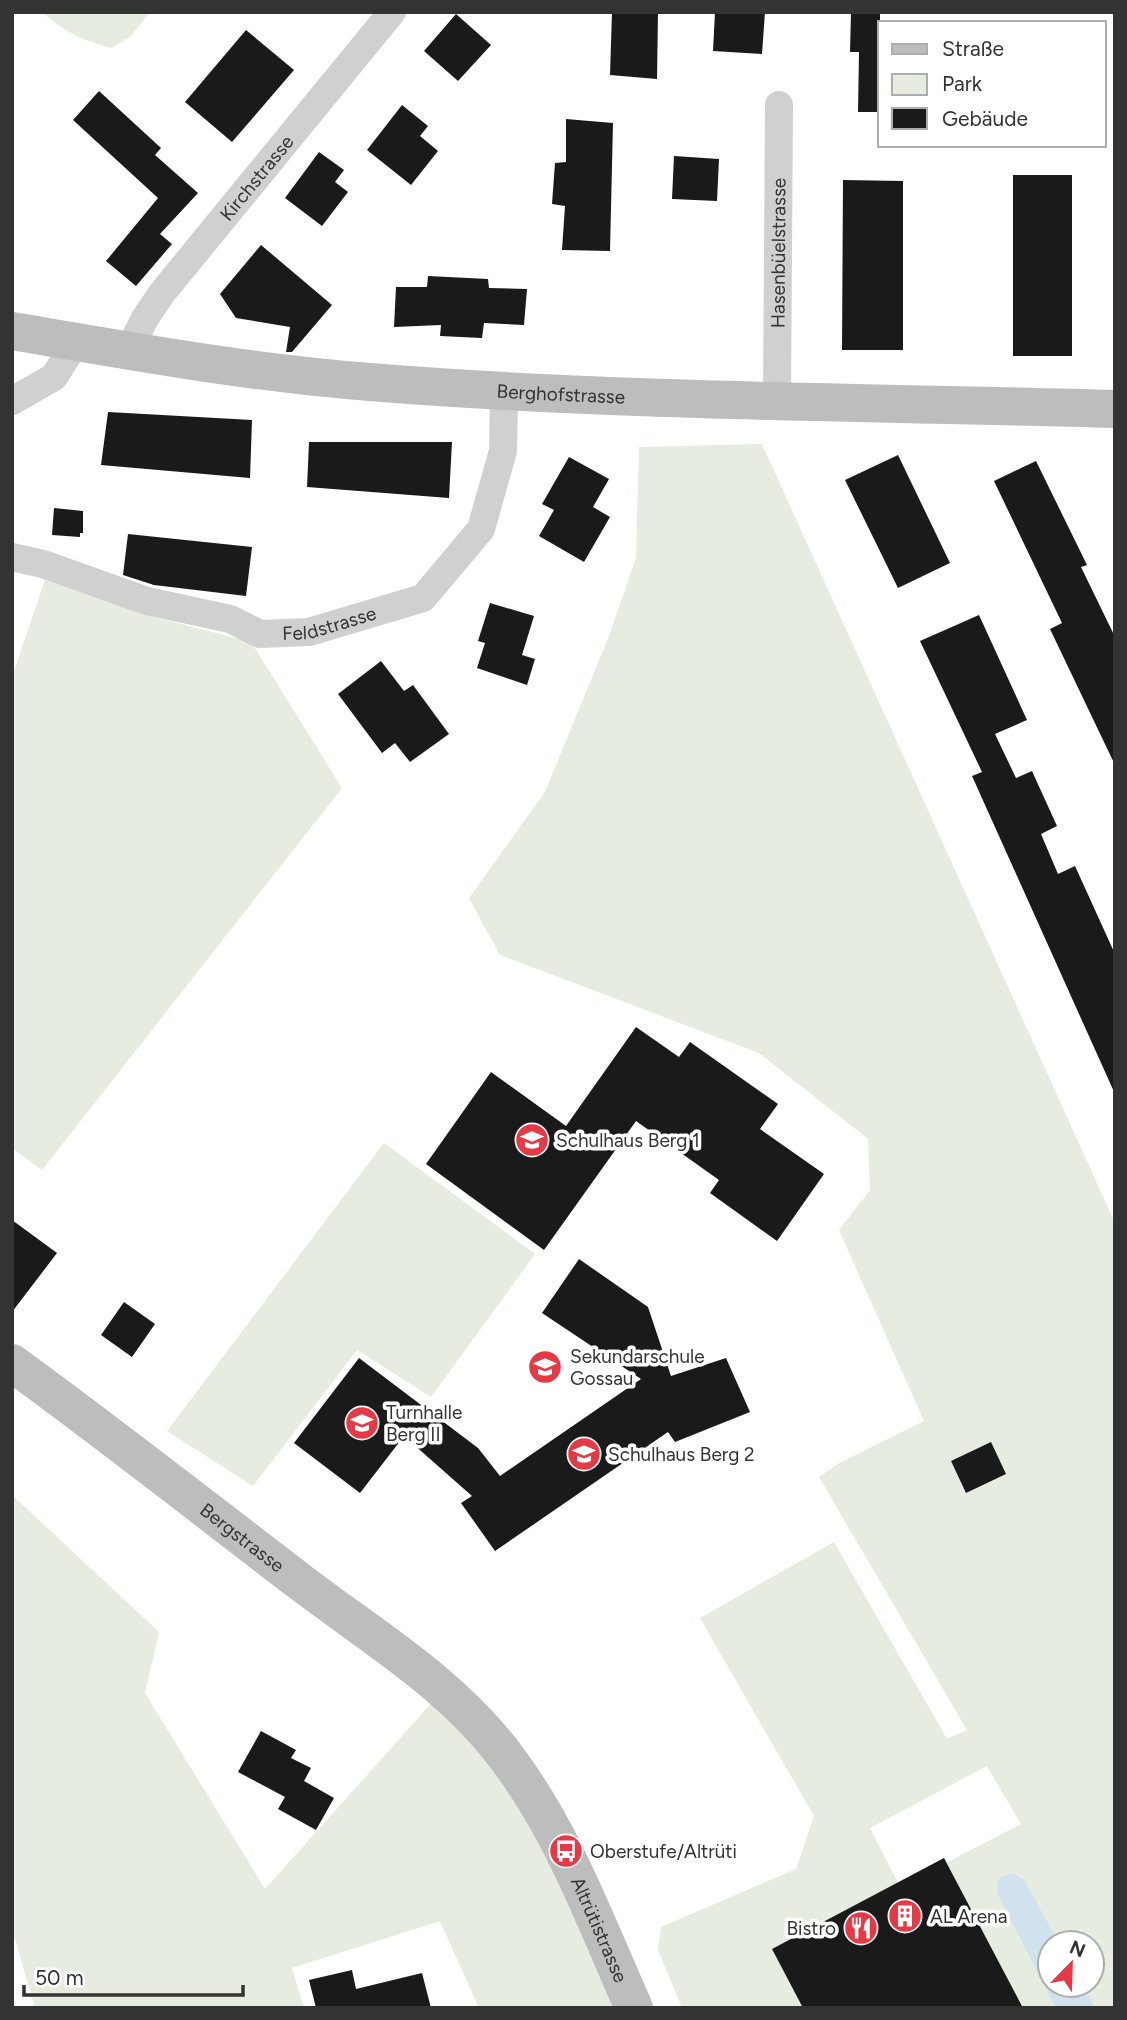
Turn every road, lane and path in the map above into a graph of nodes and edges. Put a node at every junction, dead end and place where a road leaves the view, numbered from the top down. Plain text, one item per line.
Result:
1 (392, 12) edge
2 (779, 105) dead end
3 (12, 331) edge
4 (76, 342) junction
5 (129, 351) junction
6 (504, 391) junction
7 (777, 400) junction
8 (12, 401) edge
9 (1115, 409) edge
10 (12, 557) edge
11 (12, 1363) edge
12 (470, 1714) joint
13 (634, 2008) edge

1 - 5 street, Kirchstrasse
2 - 7 street, Hasenbüelstrasse
3 - 4 street, Berghofstrasse
4 - 5 street, Berghofstrasse
4 - 8 street
5 - 6 street, Berghofstrasse
6 - 7 street, Berghofstrasse
6 - 10 street, Feldstrasse
7 - 9 street, Berghofstrasse
11 - 12 street, Bergstrasse
12 - 13 street, Altrütistrasse

